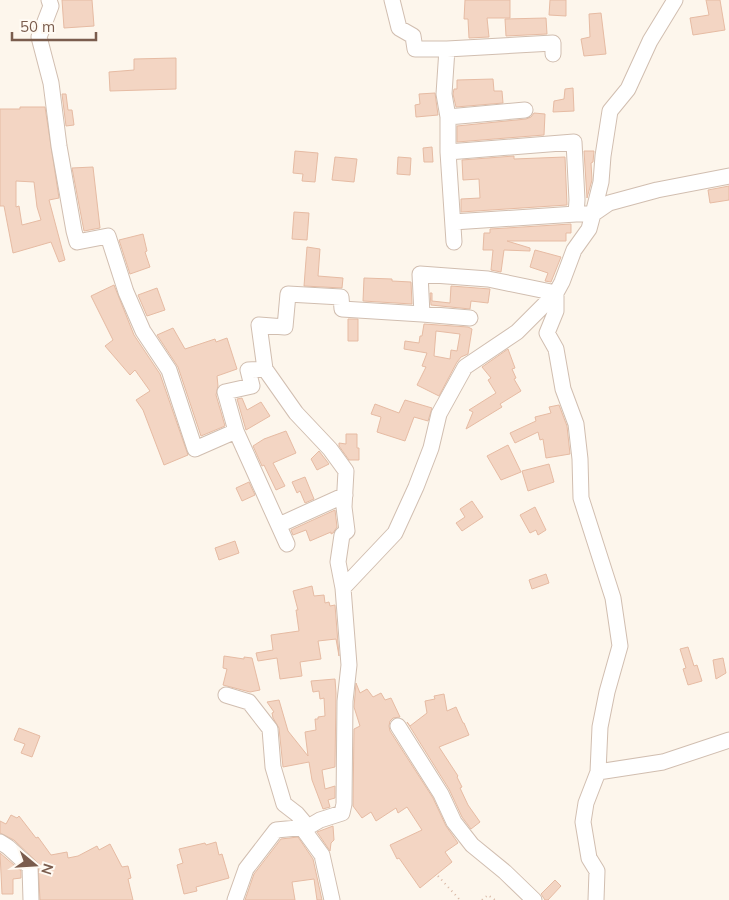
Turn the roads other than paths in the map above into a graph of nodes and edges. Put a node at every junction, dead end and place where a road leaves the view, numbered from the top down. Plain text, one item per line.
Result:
1 (49, 0) edge
2 (392, 0) edge
3 (675, 0) edge
4 (447, 49) junction
5 (553, 54) dead end
6 (525, 110) dead end
7 (448, 117) junction
8 (448, 152) junction
9 (729, 176) edge
10 (576, 214) junction
11 (593, 214) junction
12 (453, 222) junction
13 (454, 242) dead end
14 (556, 293) junction
15 (422, 314) junction
16 (470, 318) dead end
17 (265, 369) junction
18 (236, 431) junction
19 (345, 495) junction
20 (279, 525) junction
21 (287, 544) dead end
22 (344, 588) junction
23 (226, 695) dead end
24 (398, 726) dead end
25 (729, 740) edge
26 (598, 772) junction
27 (305, 828) junction
28 (0, 842) edge
29 (31, 900) edge
30 (235, 900) edge
31 (332, 900) edge
32 (534, 900) edge
33 (596, 900) edge

1 - 18 street
2 - 4 street
3 - 11 street
4 - 5 street
4 - 7 street
6 - 7 street
7 - 8 street
8 - 10 street
8 - 12 street
9 - 11 street
10 - 11 street
10 - 12 street
11 - 14 street
12 - 13 street
14 - 15 street
14 - 22 street
14 - 26 street
15 - 16 street
15 - 17 street
17 - 18 street
17 - 19 street
18 - 20 street
19 - 20 street
19 - 22 street
20 - 21 street
22 - 27 street
23 - 27 street
24 - 32 street
25 - 26 street
26 - 33 street
27 - 30 street
27 - 31 street
28 - 29 street

